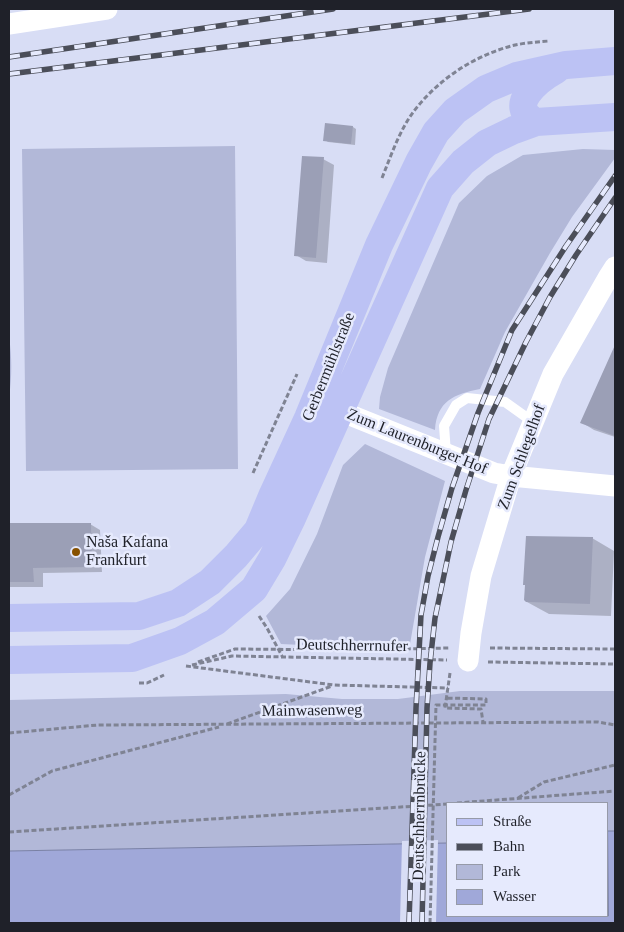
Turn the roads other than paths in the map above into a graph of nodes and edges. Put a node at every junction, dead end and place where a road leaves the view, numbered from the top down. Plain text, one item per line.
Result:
1 (107, 9) edge
2 (9, 24) edge
3 (615, 61) edge
4 (566, 65) junction
5 (615, 117) edge
6 (536, 122) junction
7 (615, 267) edge
8 (340, 411) junction
9 (308, 418) junction
10 (533, 422) junction
11 (446, 454) junction
12 (511, 476) junction
13 (615, 486) edge
14 (9, 618) edge
15 (9, 660) edge
16 (468, 661) road end

1 - 2 street
3 - 4 main road, Gerbermühlstraße
4 - 6 main road
4 - 9 main road, Gerbermühlstraße
5 - 6 main road, Gerbermühlstraße
6 - 8 main road, Gerbermühlstraße
7 - 10 street, Zum Schlegelhof
8 - 9 street, Zum Laurenburger Hof
8 - 11 street, Zum Laurenburger Hof
8 - 15 main road, Gerbermühlstraße
9 - 14 main road, Gerbermühlstraße
10 - 11 lane
10 - 12 street, Zum Schlegelhof
11 - 12 street, Zum Laurenburger Hof
12 - 13 street, Zum Laurenburger Hof
12 - 16 street, Zum Schlegelhof

